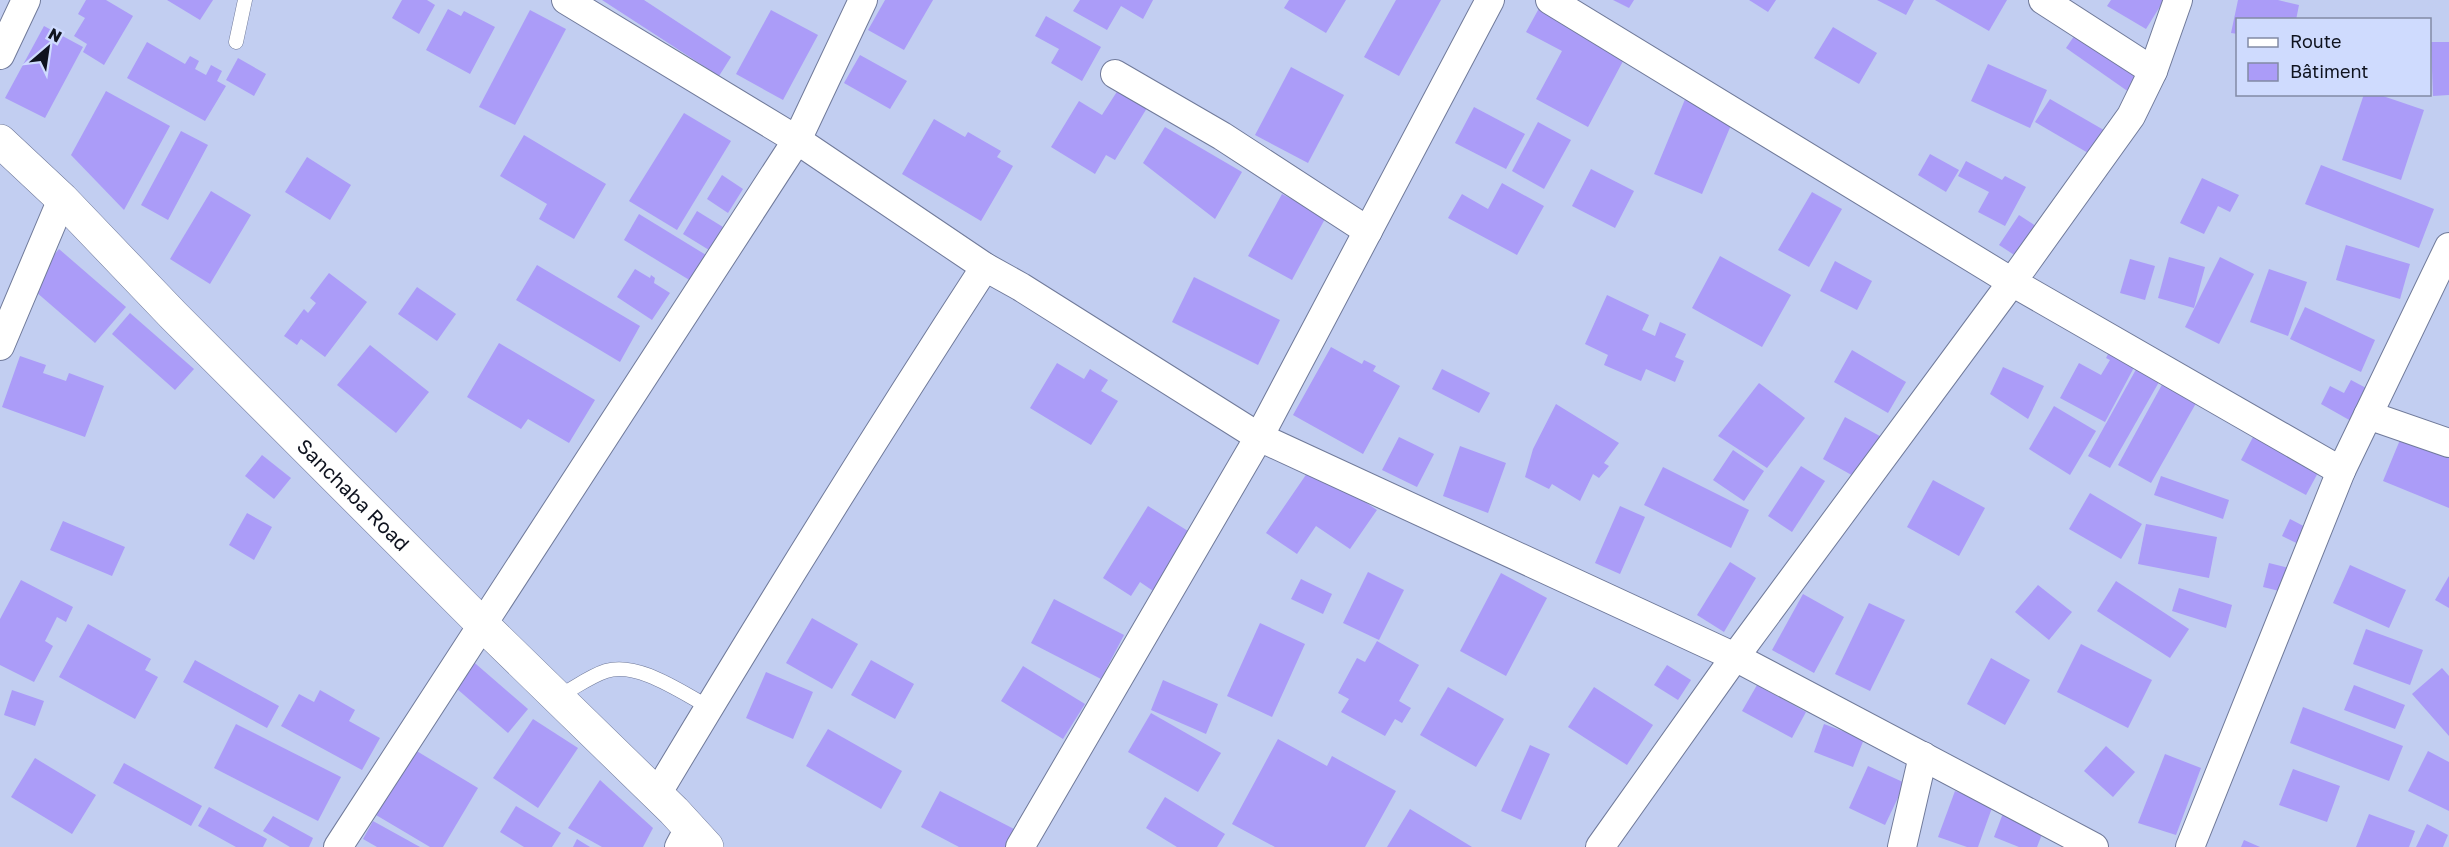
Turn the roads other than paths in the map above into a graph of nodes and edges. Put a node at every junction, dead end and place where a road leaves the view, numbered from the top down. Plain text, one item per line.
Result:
1 (26, 0) edge
2 (245, 0) edge
3 (566, 0) edge
4 (863, 0) edge
5 (1490, 0) edge
6 (1550, 0) edge
7 (2043, 0) edge
8 (2178, 0) edge
9 (236, 42) dead end
10 (0, 55) edge
11 (2153, 71) junction
12 (1115, 74) dead end
13 (797, 140) junction
14 (0, 141) edge
15 (62, 199) junction
16 (1368, 231) junction
17 (2449, 247) edge
18 (985, 267) junction
19 (2012, 282) junction
20 (0, 346) edge
21 (2368, 415) junction
22 (1259, 437) junction
23 (2449, 444) edge
24 (2341, 471) junction
25 (484, 626) junction
26 (1735, 657) junction
27 (557, 697) junction
28 (709, 707) junction
29 (1923, 756) junction
30 (657, 794) junction
31 (692, 841) edge
32 (338, 847) edge
33 (1020, 847) edge
34 (1600, 847) edge
35 (1902, 847) edge
36 (2094, 847) edge
37 (2190, 847) edge

1 - 10 street
2 - 9 lane
3 - 13 street
4 - 13 street
5 - 16 street
6 - 19 street
7 - 11 street
8 - 11 street
11 - 19 street
12 - 16 street
13 - 18 street
13 - 25 street
14 - 15 street, Sanchaba Road
15 - 20 street
15 - 25 street, Sanchaba Road
16 - 22 street
17 - 21 street
18 - 22 street
18 - 28 street
19 - 24 street
19 - 26 street
21 - 23 street
21 - 24 street
22 - 26 street
22 - 33 street
24 - 37 street
25 - 27 street, Sanchaba Road
25 - 32 street
26 - 29 street
26 - 34 street
27 - 28 lane
27 - 30 street, Sanchaba Road
28 - 30 street
29 - 35 street
29 - 36 street
30 - 31 street, Sanchaba Road

